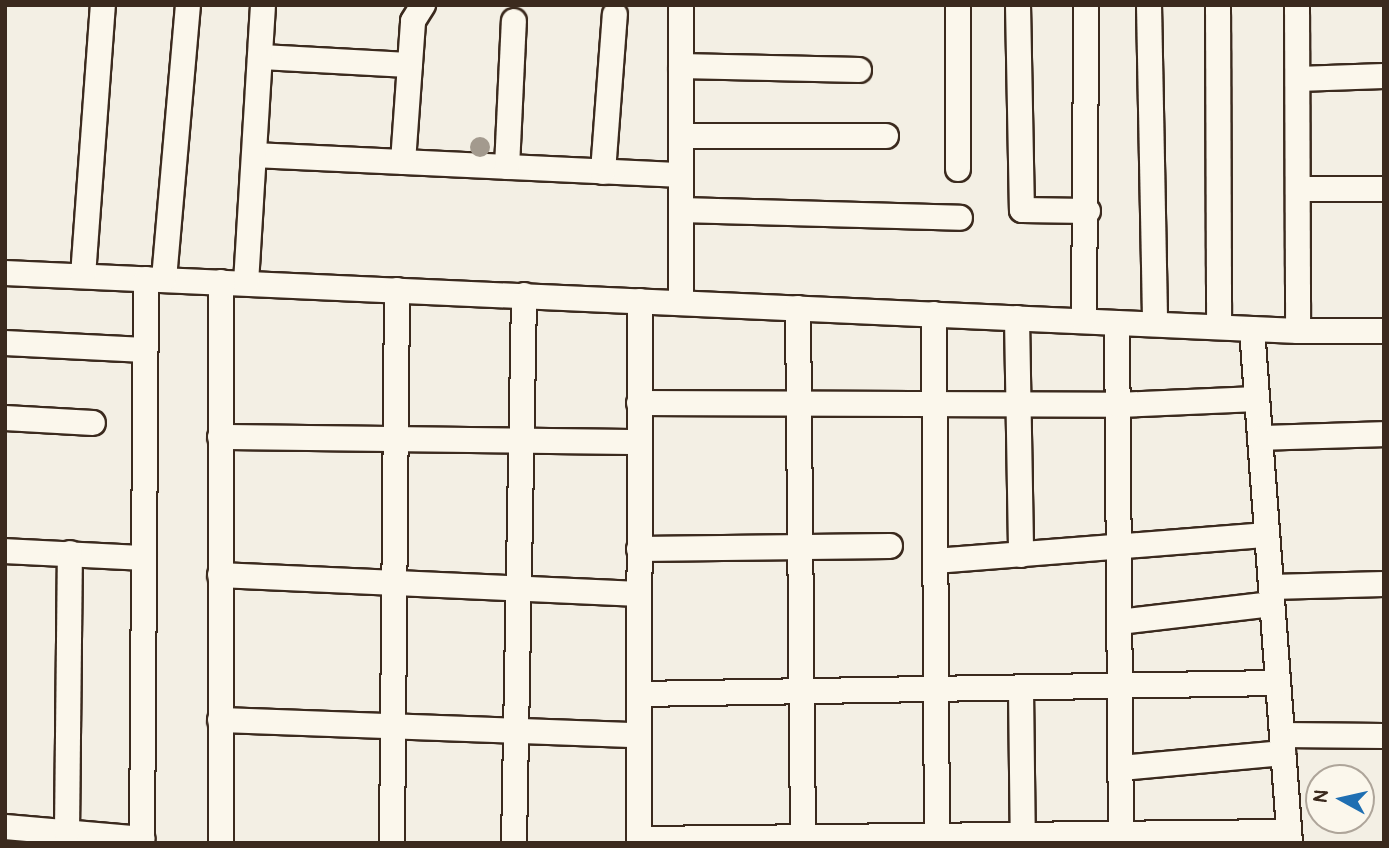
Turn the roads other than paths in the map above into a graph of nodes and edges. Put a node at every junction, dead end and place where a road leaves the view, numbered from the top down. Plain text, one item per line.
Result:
1 (103, 5) edge
2 (188, 5) edge
3 (263, 5) edge
4 (424, 5) edge
5 (681, 5) edge
6 (958, 5) edge
7 (1018, 5) edge
8 (1086, 5) edge
9 (1149, 5) edge
10 (1218, 5) edge
11 (1297, 5) edge
12 (615, 14) dead end
13 (514, 21) dead end
14 (260, 57) junction
15 (410, 65) junction
16 (681, 66) junction
17 (859, 70) dead end
18 (1384, 76) edge
19 (1298, 79) junction
20 (681, 136) junction
21 (886, 136) dead end
22 (255, 155) junction
23 (403, 162) junction
24 (507, 167) junction
25 (958, 169) dead end
26 (603, 172) junction
27 (681, 175) junction
28 (1298, 189) junction
29 (1384, 189) edge
30 (681, 210) junction
31 (1088, 211) junction
32 (960, 218) dead end
33 (5, 273) edge
34 (83, 276) junction
35 (155, 279) junction
36 (221, 282) junction
37 (246, 283) junction
38 (397, 290) junction
39 (524, 295) junction
40 (640, 301) junction
41 (681, 303) junction
42 (798, 308) junction
43 (934, 314) junction
44 (1017, 318) junction
45 (1084, 321) junction
46 (1117, 323) junction
47 (1155, 324) junction
48 (1219, 327) junction
49 (1252, 329) junction
50 (1298, 331) junction
51 (1384, 331) edge
52 (5, 343) edge
53 (145, 350) junction
54 (1257, 399) junction
55 (639, 403) junction
56 (934, 404) junction
57 (1019, 404) junction
58 (799, 405) junction
59 (1118, 405) junction
60 (5, 418) edge
61 (93, 423) dead end
62 (1384, 434) edge
63 (220, 437) junction
64 (1260, 438) junction
65 (396, 439) junction
66 (524, 441) junction
67 (639, 442) junction
68 (1267, 535) junction
69 (890, 546) dead end
70 (800, 547) junction
71 (639, 549) junction
72 (1119, 549) junction
73 (5, 551) edge
74 (70, 553) junction
75 (1021, 555) junction
76 (144, 558) junction
77 (935, 561) junction
78 (220, 575) junction
79 (394, 583) junction
80 (1384, 584) edge
81 (521, 588) junction
82 (639, 594) junction
83 (1272, 595) junction
84 (1119, 622) junction
85 (1278, 683) junction
86 (1120, 689) junction
87 (1021, 690) junction
88 (936, 691) junction
89 (801, 693) junction
90 (639, 694) junction
91 (220, 720) junction
92 (393, 726) junction
93 (517, 731) junction
94 (639, 735) junction
95 (1384, 736) edge
96 (1283, 744) junction
97 (1121, 768) junction
98 (5, 827) edge
99 (67, 832) junction
100 (1290, 837) edge
101 (1121, 838) edge
102 (937, 839) edge
103 (1022, 839) edge
104 (803, 840) edge
105 (142, 841) edge
106 (639, 841) edge
107 (221, 843) edge
108 (392, 843) edge
109 (514, 843) edge

1 - 34 street
2 - 35 street
3 - 14 street
4 - 15 street
5 - 16 street
6 - 25 street
7 - 31 street
8 - 31 street
9 - 47 street
10 - 48 street
11 - 19 street
12 - 26 street
13 - 24 street
14 - 15 street
14 - 22 street
15 - 23 street
16 - 17 street
16 - 20 street
18 - 19 street
19 - 28 street
20 - 21 street
20 - 27 street
22 - 23 street
22 - 37 street
23 - 24 street
24 - 26 street
26 - 27 street
27 - 30 street
28 - 29 street
28 - 50 street
30 - 32 street
30 - 41 street
31 - 45 street
33 - 34 street
34 - 35 street
35 - 36 street
35 - 53 street
36 - 37 street
36 - 63 street
37 - 38 street
38 - 39 street
38 - 65 street
39 - 40 street
39 - 66 street
40 - 41 street
40 - 55 street
41 - 42 street
42 - 43 street
42 - 58 street
43 - 44 street
43 - 56 street
44 - 45 street
44 - 57 street
45 - 46 street
46 - 47 street
46 - 59 street
47 - 48 street
48 - 49 street
49 - 50 street
49 - 54 street
50 - 51 street
52 - 53 street
53 - 76 street
54 - 59 street
54 - 64 street
55 - 58 street
55 - 67 street
56 - 57 street
56 - 58 street
56 - 77 street
57 - 59 street
57 - 75 street
58 - 70 street
59 - 72 street
60 - 61 street
62 - 64 street
63 - 65 street
63 - 78 street
64 - 68 street
65 - 66 street
65 - 79 street
66 - 67 street
66 - 81 street
67 - 71 street
68 - 72 street
68 - 83 street
69 - 70 street
70 - 71 street
70 - 89 street
71 - 82 street
72 - 75 street
72 - 84 street
73 - 74 street
74 - 76 street
74 - 99 street
75 - 77 street
76 - 105 street
77 - 88 street
78 - 79 street
78 - 91 street
79 - 81 street
79 - 92 street
80 - 83 street
81 - 82 street
81 - 93 street
82 - 90 street
83 - 84 street
83 - 85 street
84 - 86 street
85 - 86 street
85 - 96 street
86 - 87 street
86 - 97 street
87 - 88 street
87 - 103 street
88 - 89 street
88 - 102 street
89 - 90 street
89 - 104 street
90 - 94 street
91 - 92 street
91 - 107 street
92 - 93 street
92 - 108 street
93 - 94 street
93 - 109 street
94 - 106 street
95 - 96 street
96 - 97 street
96 - 100 street
97 - 101 street
98 - 99 street
99 - 105 street
100 - 101 street
101 - 103 street
102 - 103 street
102 - 104 street
104 - 106 street

